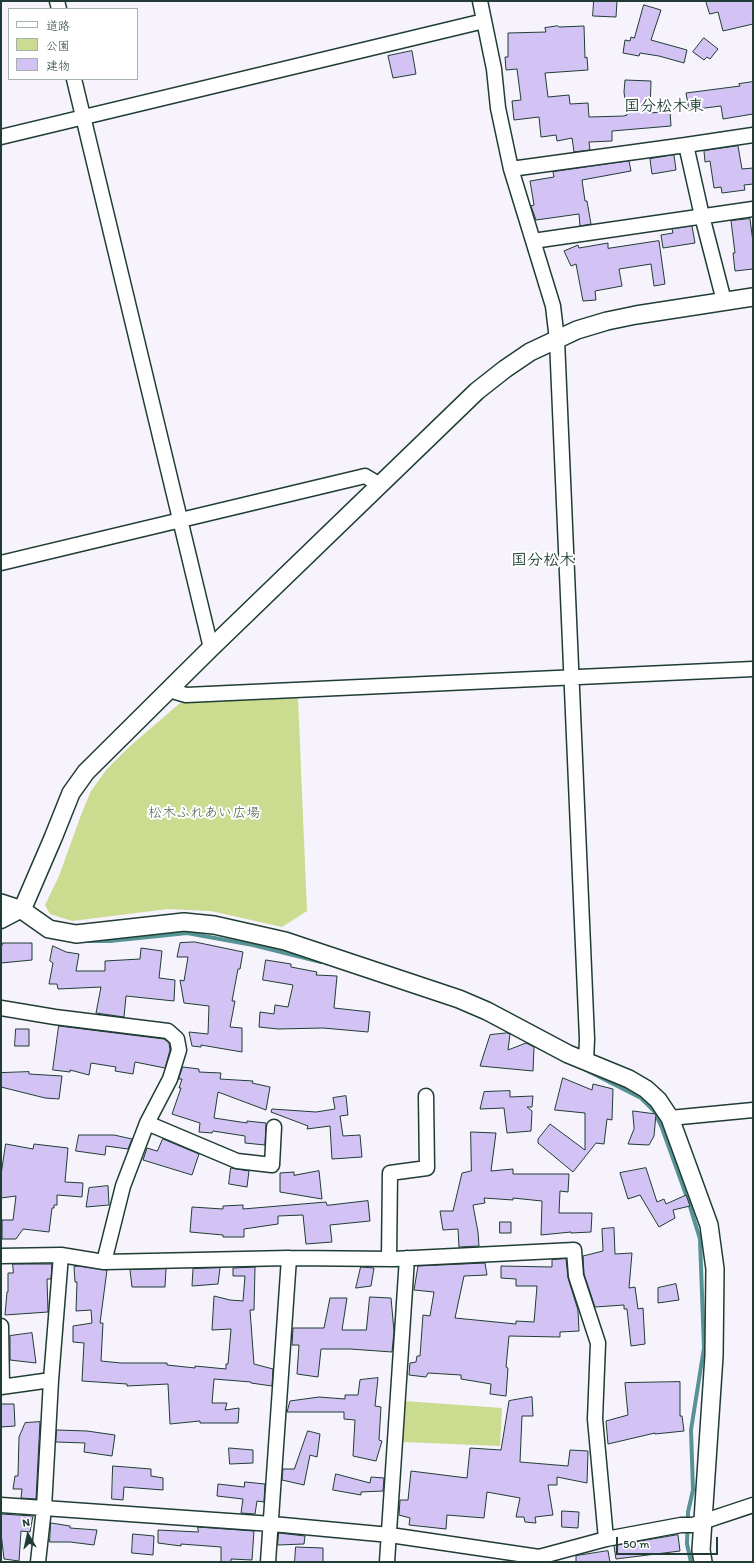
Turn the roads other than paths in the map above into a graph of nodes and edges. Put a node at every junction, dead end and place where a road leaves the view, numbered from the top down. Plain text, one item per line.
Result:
1 (480, 1) edge
2 (484, 21) junction
3 (74, 80) edge
4 (82, 117) junction
5 (753, 135) edge
6 (1, 137) edge
7 (686, 145) junction
8 (511, 169) junction
9 (753, 209) edge
10 (702, 216) junction
11 (533, 241) junction
12 (753, 298) edge
13 (724, 301) junction
14 (557, 340) junction
15 (380, 486) junction
16 (180, 521) junction
17 (1, 563) edge
18 (211, 648) junction
19 (753, 668) edge
20 (571, 678) junction
21 (169, 690) junction
22 (1, 903) edge
23 (22, 910) junction
24 (1, 921) edge
25 (1, 1008) edge
26 (586, 1061) junction
27 (426, 1096) dead end
28 (753, 1110) edge
29 (670, 1118) junction
30 (147, 1123) junction
31 (274, 1127) dead end
32 (61, 1255) junction
33 (1, 1256) edge
34 (289, 1258) junction
35 (407, 1258) junction
36 (388, 1259) junction
37 (104, 1262) junction
38 (1, 1326) edge
39 (51, 1380) junction
40 (2, 1387) edge
41 (1, 1505) edge
42 (753, 1505) edge
43 (44, 1508) junction
44 (272, 1524) junction
45 (692, 1524) junction
46 (390, 1535) junction
47 (606, 1540) junction
48 (538, 1559) edge
49 (38, 1562) edge
50 (268, 1562) edge
51 (387, 1562) edge
52 (703, 1562) edge

1 - 2 street
2 - 4 street
2 - 8 street
3 - 4 street
4 - 6 street
4 - 16 street
5 - 7 street
7 - 8 street
7 - 10 street
8 - 11 street
9 - 10 street
10 - 11 street
10 - 13 street
11 - 14 street
12 - 13 street
13 - 14 street
14 - 15 street
14 - 20 street
15 - 16 street
15 - 18 street
16 - 17 street
16 - 18 street
18 - 21 street
19 - 20 street
20 - 21 street
20 - 26 street
21 - 23 street
22 - 23 street
23 - 24 street
23 - 26 street
25 - 30 street
26 - 29 street
27 - 36 street
28 - 29 street
29 - 45 street
30 - 31 street
30 - 37 street
32 - 33 street
32 - 37 street
32 - 39 street
34 - 36 street
34 - 37 street
34 - 44 street
35 - 36 street
35 - 46 street
35 - 47 street
38 - 40 street
39 - 40 street
39 - 43 street
41 - 43 street
42 - 45 street
43 - 44 street
43 - 49 street
44 - 46 street
44 - 50 street
45 - 47 street
45 - 52 street
46 - 48 street
46 - 51 street
47 - 48 street

